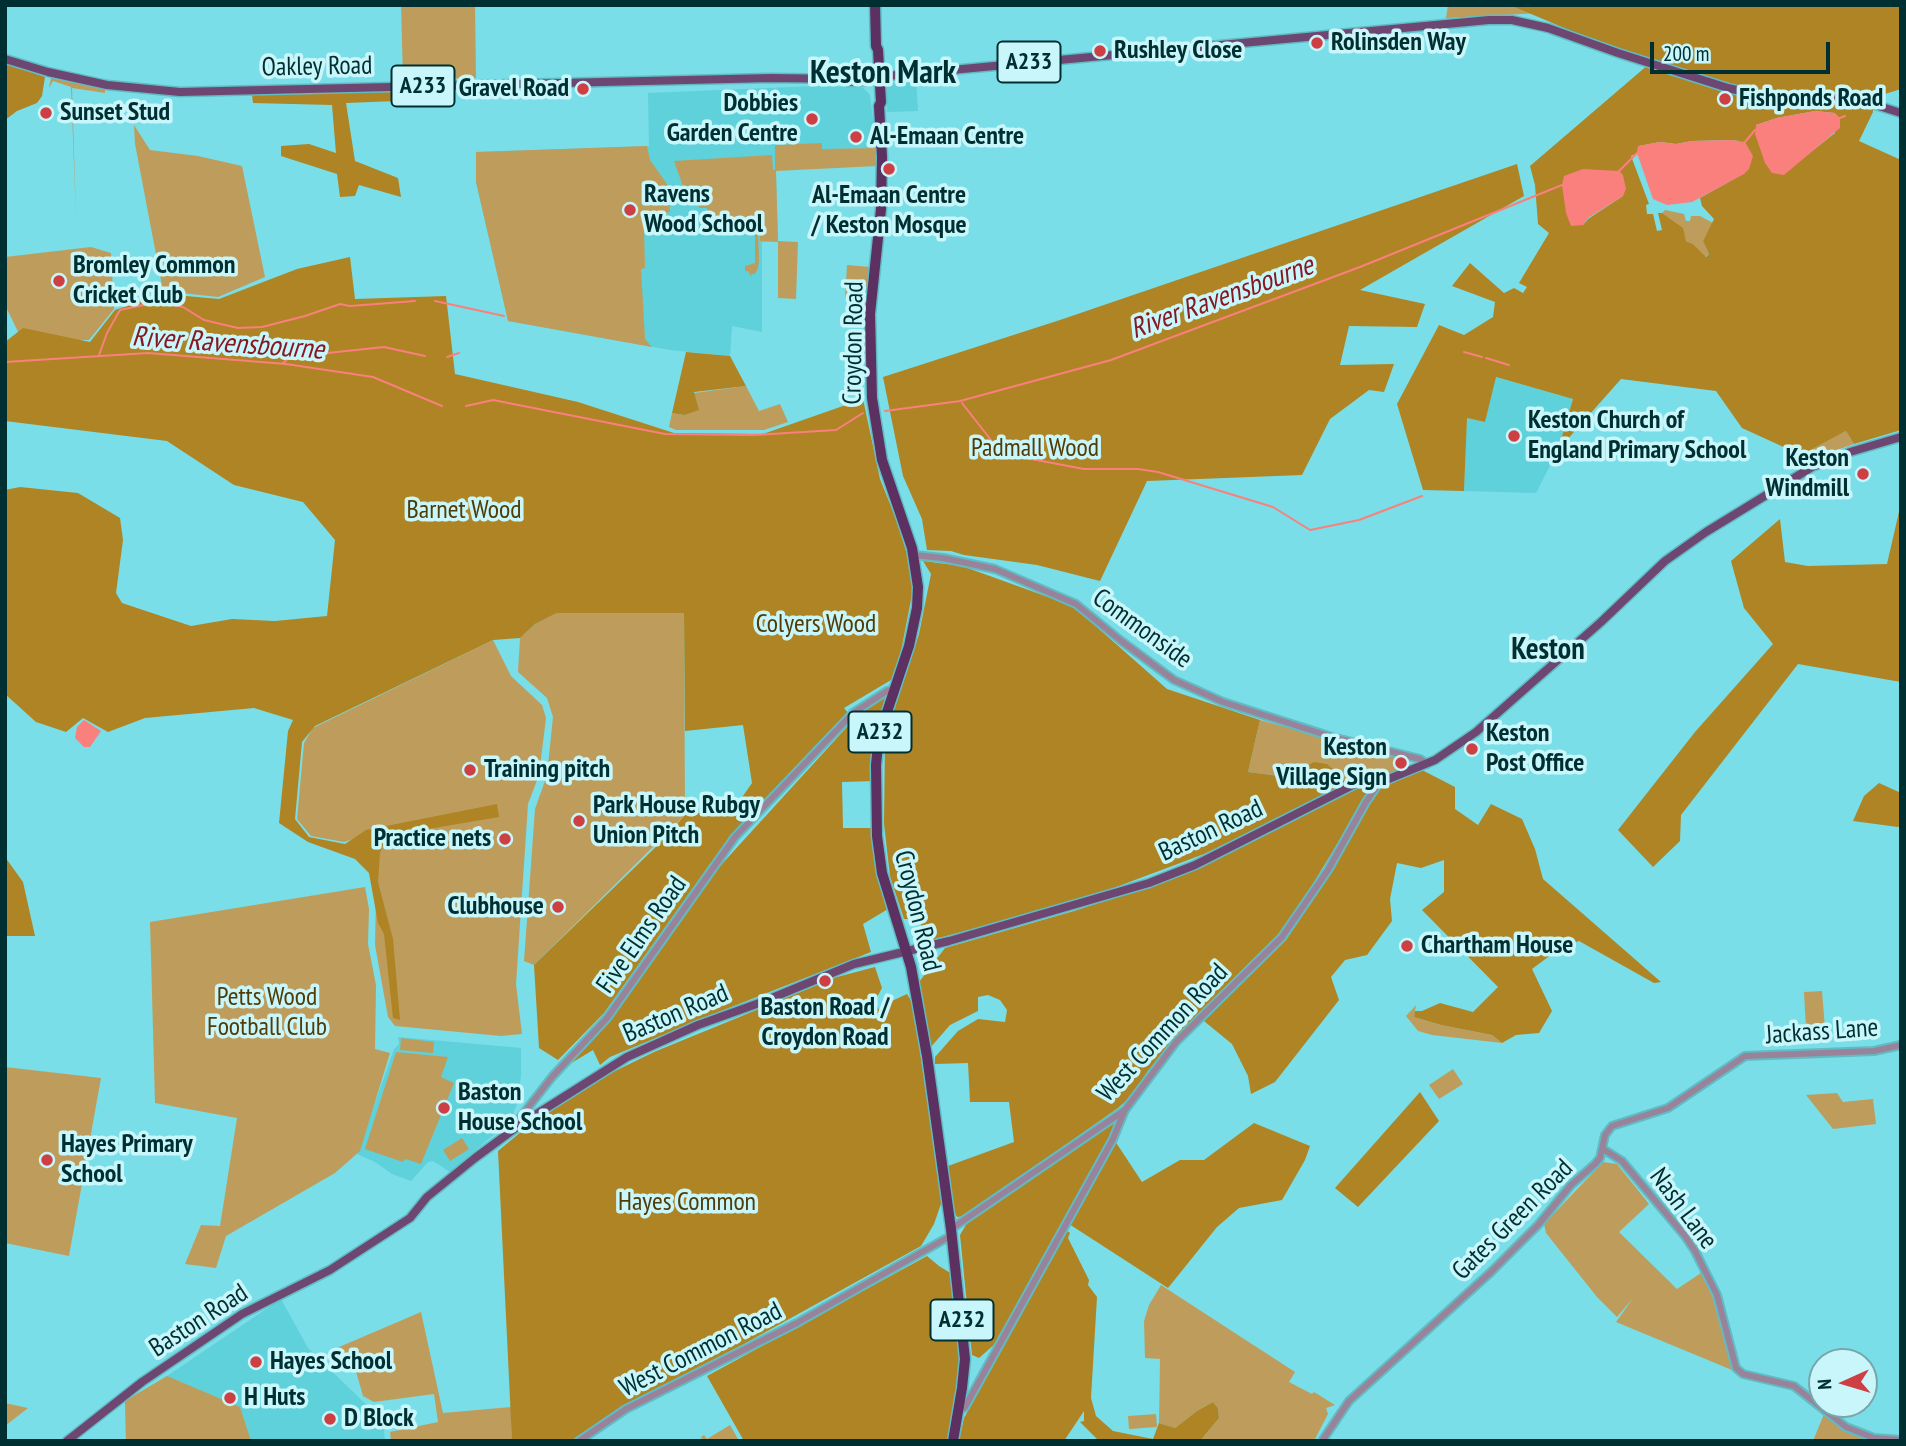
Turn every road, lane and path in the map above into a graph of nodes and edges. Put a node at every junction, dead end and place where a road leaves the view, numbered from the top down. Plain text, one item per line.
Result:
1 (875, 5) edge
2 (5, 59) edge
3 (879, 77) junction
4 (1901, 113) edge
5 (1901, 437) edge
6 (914, 555) junction
7 (894, 689) junction
8 (1400, 755) junction
9 (1427, 764) junction
10 (1409, 771) junction
11 (1379, 783) junction
12 (907, 951) junction
13 (1901, 1045) edge
14 (1745, 1056) joint
15 (1125, 1110) junction
16 (521, 1124) junction
17 (1603, 1149) junction
18 (951, 1232) junction
19 (959, 1411) junction
20 (1901, 1440) edge
21 (67, 1441) edge
22 (579, 1441) edge
23 (953, 1441) edge
24 (1322, 1441) edge

1 - 3 highway, Croydon Road / A232
2 - 3 main road, Oakley Road / A233
3 - 4 main road, A233
3 - 6 highway, Croydon Road / A232
5 - 9 main road, Baston Road
6 - 7 highway, Croydon Road / A232
6 - 8 street, Commonside
7 - 12 highway, Croydon Road / A232
7 - 16 street, Five Elms Road
8 - 9 street, Commonside
8 - 10 street
9 - 10 main road, Baston Road
10 - 11 main road, Baston Road
11 - 12 main road, Baston Road
11 - 15 street, West Common Road
12 - 16 main road, Baston Road
12 - 18 highway, Croydon Road / A232
13 - 14 street, Jackass Lane
14 - 17 street, Gates Green Road
15 - 18 street, West Common Road
15 - 19 street
16 - 21 main road, Baston Road
17 - 20 street, Nash Lane
17 - 24 street, Gates Green Road
18 - 19 highway, Croydon Road / A232
18 - 22 street, West Common Road
19 - 23 highway, Croydon Road / A232

